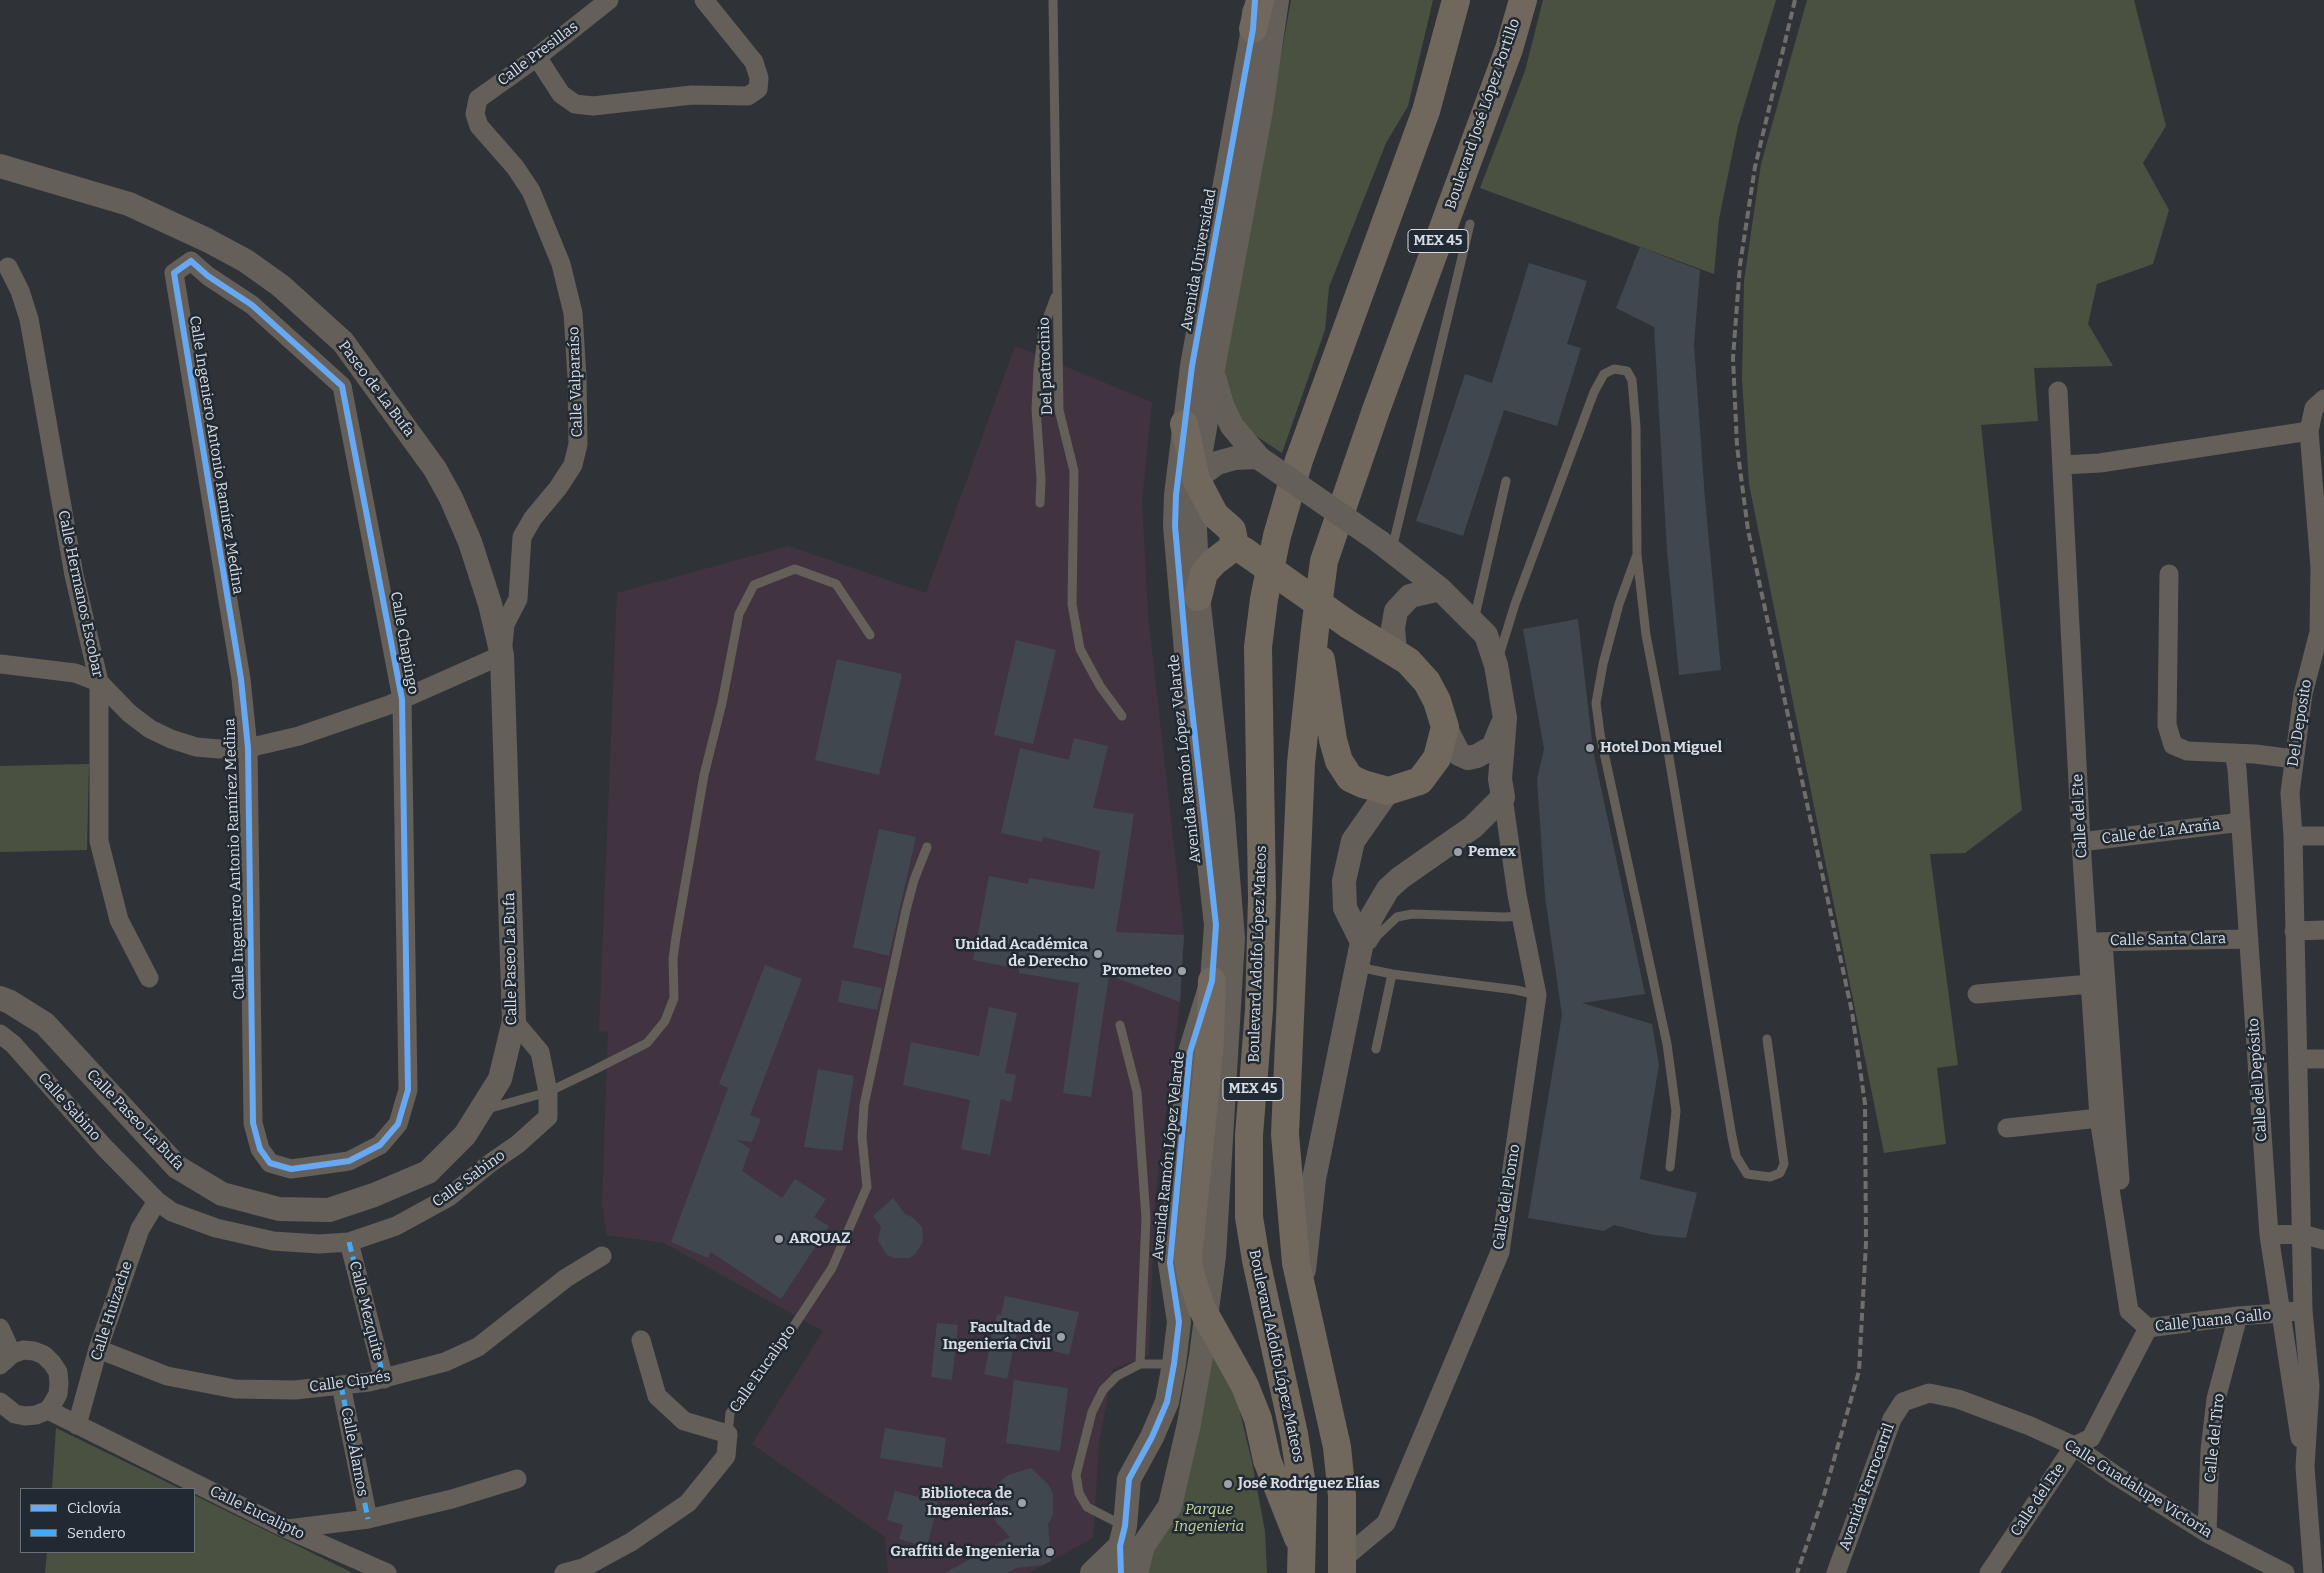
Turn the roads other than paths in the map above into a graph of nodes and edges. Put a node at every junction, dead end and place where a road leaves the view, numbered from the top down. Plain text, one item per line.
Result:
1 (608, 0) edge
2 (704, 0) edge
3 (1054, 0) edge
4 (1254, 0) edge
5 (1260, 0) edge
6 (1277, 0) edge
7 (1456, 0) edge
8 (1523, 0) edge
9 (1253, 29) junction
10 (537, 57) junction
11 (475, 114) joint
12 (0, 166) edge
13 (1470, 224) dead end
14 (8, 267) dead end
15 (174, 273) joint
16 (1057, 290) junction
17 (1213, 369) junction
18 (2058, 391) dead end
19 (2324, 399) edge
20 (1184, 424) joint
21 (2309, 431) junction
22 (1258, 457) junction
23 (2062, 465) junction
24 (1506, 481) dead end
25 (1186, 487) junction
26 (1040, 503) dead end
27 (1185, 527) junction
28 (1386, 547) junction
29 (1240, 548) junction
30 (1637, 555) junction
31 (2169, 574) dead end
32 (1440, 589) junction
33 (1198, 597) junction
34 (1474, 622) junction
35 (1315, 629) junction
36 (870, 635) dead end
37 (1395, 653) junction
38 (502, 655) junction
39 (0, 664) edge
40 (1496, 666) junction
41 (2315, 678) edge
42 (99, 682) junction
43 (402, 699) junction
44 (1122, 716) dead end
45 (1505, 718) junction
46 (1445, 727) junction
47 (248, 748) junction
48 (2234, 753) junction
49 (2294, 759) junction
50 (1388, 791) junction
51 (1503, 796) junction
52 (2240, 822) junction
53 (2293, 836) junction
54 (2324, 836) edge
55 (2081, 842) junction
56 (928, 847) dead end
57 (1521, 916) junction
58 (2324, 930) edge
59 (2294, 931) junction
60 (2249, 939) junction
61 (1362, 942) junction
62 (2096, 942) junction
63 (1368, 969) junction
64 (1392, 974) junction
65 (149, 978) dead end
66 (1212, 981) junction
67 (2090, 984) junction
68 (1978, 994) dead end
69 (1537, 995) junction
70 (0, 998) edge
71 (514, 1021) junction
72 (1120, 1025) dead end
73 (0, 1034) edge
74 (1767, 1039) dead end
75 (1376, 1049) dead end
76 (2324, 1058) edge
77 (2298, 1059) junction
78 (548, 1092) junction
79 (480, 1112) junction
80 (2099, 1118) junction
81 (2007, 1128) dead end
82 (260, 1149) joint
83 (1670, 1167) dead end
84 (157, 1201) junction
85 (2302, 1234) junction
86 (2269, 1235) junction
87 (2324, 1240) edge
88 (2117, 1241) junction
89 (349, 1242) junction
90 (602, 1256) dead end
91 (1302, 1287) junction
92 (2303, 1310) junction
93 (2129, 1311) joint
94 (2280, 1314) junction
95 (2238, 1316) junction
96 (0, 1328) edge
97 (2148, 1328) junction
98 (641, 1340) dead end
99 (98, 1350) junction
100 (6, 1359) edge
101 (1140, 1364) junction
102 (1174, 1364) junction
103 (384, 1379) junction
104 (340, 1385) junction
105 (0, 1402) edge
106 (1166, 1402) junction
107 (1903, 1402) joint
108 (48, 1410) junction
109 (1189, 1424) junction
110 (77, 1425) junction
111 (728, 1434) junction
112 (2074, 1446) junction
113 (2306, 1467) junction
114 (517, 1479) dead end
115 (368, 1519) junction
116 (287, 1529) junction
117 (2207, 1533) junction
118 (1123, 1536) junction
119 (1302, 1561) edge
120 (1343, 1566) edge
121 (387, 1573) edge
122 (564, 1573) edge
123 (1092, 1573) edge
124 (1121, 1573) edge
125 (1136, 1573) edge
126 (1836, 1573) edge
127 (1989, 1573) edge
128 (2285, 1573) edge
129 (2313, 1573) edge

1 - 10 street, Calle Presillas
2 - 10 street
3 - 16 lane, Del patrocinio
4 - 9 street, Avenida Universidad
5 - 9 main road
6 - 17 street
7 - 119 main road, Boulevard Adolfo López Mateos / MEX 45
8 - 35 main road, Boulevard José López Portillo / MEX 45
9 - 20 street, Avenida Universidad
10 - 11 street, Calle Presillas
11 - 38 street, Calle Valparaíso
12 - 38 street, Paseo de La Bufa
13 - 28 lane
14 - 42 street, Calle Hermanos Escobar
15 - 43 street, Calle Chapingo
15 - 47 street, Calle Ingeniero Antonio Ramírez Medina
16 - 26 lane
16 - 44 lane, Del patrocinio
17 - 22 street
17 - 25 street
18 - 23 street, Calle del Ete
19 - 21 street, Del Deposito
20 - 25 main road
21 - 23 street
21 - 41 street, Del Deposito
22 - 25 street
22 - 28 street, bridge
23 - 55 street, Calle del Ete
24 - 34 lane
25 - 27 street
25 - 29 main road
27 - 33 street, Avenida Ramón López Velarde
27 - 66 street, Avenida Ramón López Velarde
28 - 32 street
29 - 33 main road
29 - 37 main road, bridge
30 - 40 lane
30 - 74 lane
30 - 83 lane
31 - 48 street
32 - 34 street
32 - 37 street
33 - 109 street, Avenida Ramón López Velarde
34 - 40 street
35 - 50 main road
35 - 91 main road, MEX 45
36 - 78 lane
37 - 46 main road
38 - 43 street
38 - 71 street, Calle Paseo La Bufa
39 - 42 street
40 - 45 street
41 - 49 street, Del Deposito
42 - 47 street
42 - 65 street, Calle Hermanos Escobar
43 - 47 street
43 - 82 street, Calle Chapingo
45 - 46 street
45 - 51 street
46 - 50 main road
47 - 82 street, Calle Ingeniero Antonio Ramírez Medina
48 - 49 street
48 - 52 street, Calle del Depósito
49 - 53 street, Del Deposito
50 - 61 street
51 - 57 street, Calle del Plomo
51 - 61 street
52 - 55 street, Calle de La Araña
52 - 60 street, Calle del Depósito
53 - 54 street
53 - 59 street, Calle del Depósito
55 - 62 street, Calle del Ete
56 - 111 lane, Calle Eucalipto
57 - 63 lane
57 - 69 street, Calle del Plomo
58 - 59 street
59 - 77 street, Calle del Depósito
60 - 62 street, Calle Santa Clara
60 - 86 street, Calle del Depósito
61 - 63 lane
61 - 91 street
62 - 67 street, Calle del Ete
62 - 88 street, Calle del Ete
63 - 64 lane
64 - 69 lane
64 - 75 lane
66 - 102 street, Avenida Ramón López Velarde
66 - 119 main road, bridge
67 - 68 street
67 - 80 street, Calle del Ete
69 - 120 street, Calle del Plomo
70 - 79 street, Calle Paseo La Bufa
71 - 78 street, Calle Sabino
71 - 79 street, Calle Paseo La Bufa
72 - 101 lane
73 - 84 street, Calle Sabino
76 - 77 street
77 - 85 street, Calle del Depósito
78 - 79 lane
78 - 89 street, Calle Sabino
80 - 81 street
80 - 88 street, Calle del Ete
84 - 89 street, Calle Sabino
84 - 99 street, Calle Huizache
85 - 86 street
85 - 87 street
85 - 92 street, Calle del Depósito
86 - 94 street, Calle del Depósito
88 - 93 street, Calle del Ete
89 - 103 street, Calle Mezquite
90 - 103 street, Calle Ciprés
91 - 120 main road, MEX 45
92 - 94 street, Calle Juana Gallo
92 - 113 street, Calle del Depósito
93 - 97 street, Calle Juana Gallo
94 - 95 street, Calle Juana Gallo
94 - 113 street, Calle del Depósito
95 - 97 street, Calle Juana Gallo
95 - 117 street, Calle del Tiro
96 - 100 street
97 - 112 street, Calle del Ete
98 - 111 street
99 - 104 street, Calle Ciprés
99 - 110 street, Calle Huizache
100 - 108 street
101 - 102 lane
101 - 118 lane
102 - 106 street, Avenida Ramón López Velarde
103 - 104 street, Calle Ciprés
104 - 115 street, Calle Álamos
105 - 108 street
106 - 109 street
106 - 118 street, Avenida Ramón López Velarde
107 - 112 street, Calle Guadalupe Victoria
107 - 126 street, Avenida Ferrocarril
108 - 110 street, Calle Eucalipto
109 - 125 street, Avenida Ramón López Velarde
110 - 116 street, Calle Eucalipto
111 - 122 street, Calle Eucalipto
112 - 117 street, Calle Guadalupe Victoria
112 - 127 street, Calle del Ete
113 - 129 street, Calle del Depósito
114 - 115 street
115 - 116 street
116 - 121 street, Calle Eucalipto
117 - 128 street, Calle Guadalupe Victoria
118 - 123 street
118 - 124 street, Avenida Ramón López Velarde

